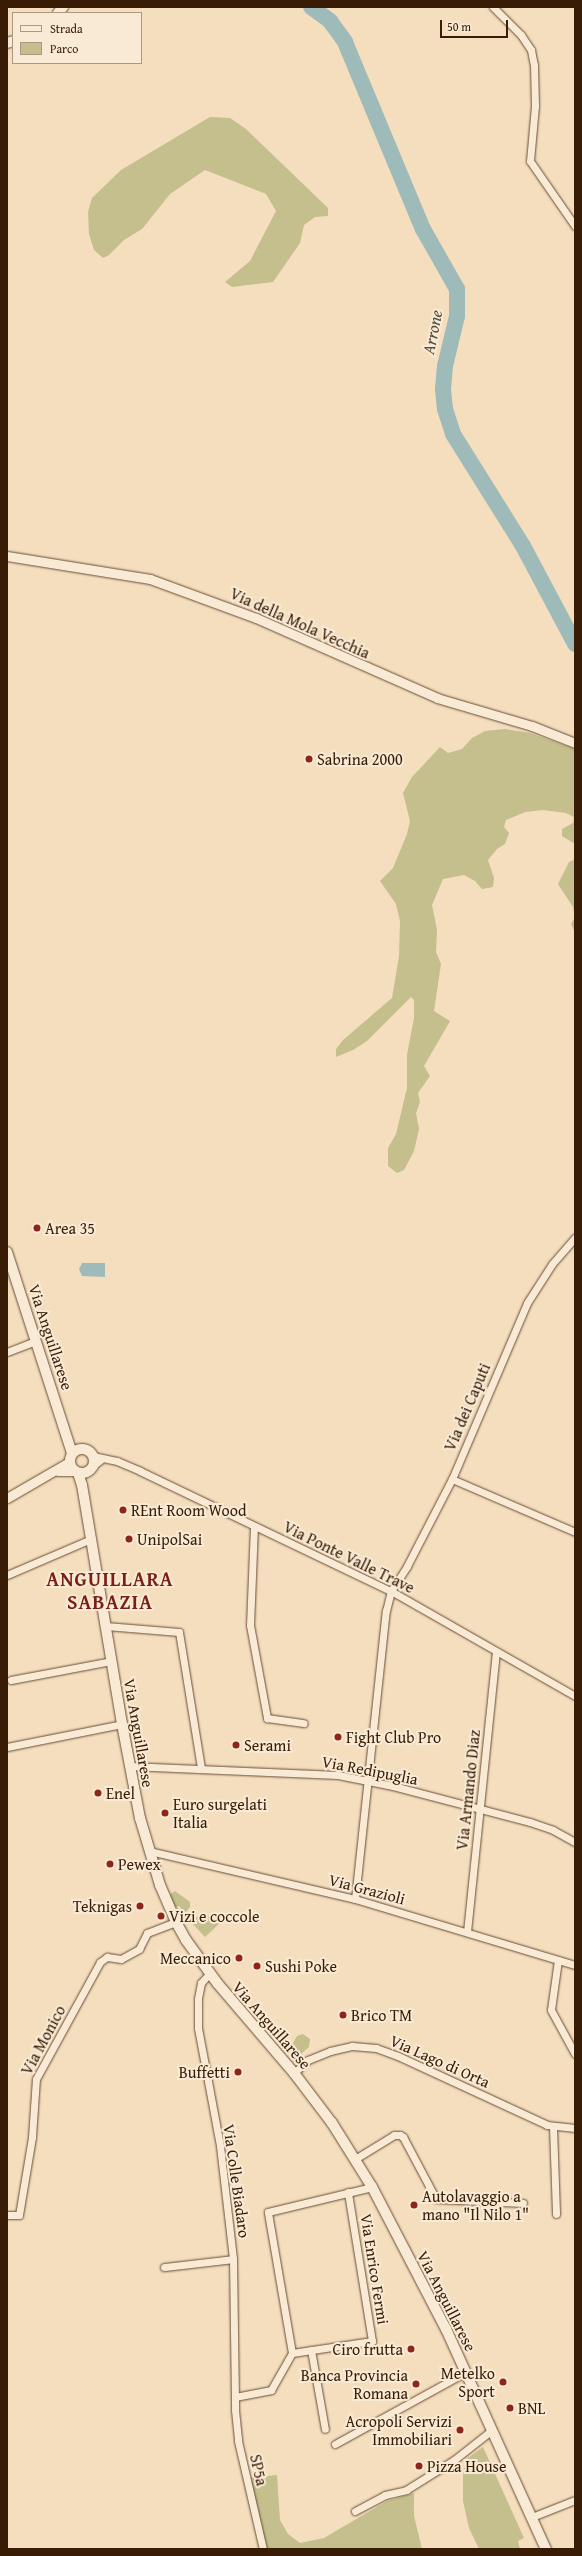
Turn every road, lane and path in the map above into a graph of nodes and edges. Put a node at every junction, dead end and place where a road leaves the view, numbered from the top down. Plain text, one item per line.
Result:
1 (493, 7) edge
2 (575, 226) edge
3 (7, 556) edge
4 (575, 743) edge
5 (575, 1238) edge
6 (7, 1252) edge
7 (36, 1341) junction
8 (7, 1352) edge
9 (81, 1463) junction
10 (452, 1478) junction
11 (7, 1498) edge
12 (254, 1526) junction
13 (575, 1532) edge
14 (91, 1539) junction
15 (7, 1575) edge
16 (391, 1592) junction
17 (106, 1626) junction
18 (496, 1652) junction
19 (112, 1661) junction
20 (12, 1680) dead end
21 (575, 1696) edge
22 (304, 1723) dead end
23 (122, 1724) junction
24 (7, 1747) edge
25 (129, 1766) junction
26 (201, 1768) junction
27 (369, 1781) junction
28 (480, 1809) junction
29 (575, 1842) edge
30 (149, 1851) junction
31 (355, 1900) junction
32 (176, 1922) junction
33 (467, 1932) junction
34 (558, 1960) junction
35 (575, 1965) edge
36 (210, 1974) junction
37 (575, 2054) edge
38 (294, 2073) junction
39 (554, 2127) junction
40 (575, 2128) edge
41 (355, 2159) junction
42 (372, 2187) junction
43 (348, 2192) junction
44 (523, 2203) dead end
45 (556, 2214) dead end
46 (7, 2215) edge
47 (233, 2259) junction
48 (164, 2268) dead end
49 (311, 2350) junction
50 (292, 2353) junction
51 (466, 2372) junction
52 (235, 2397) junction
53 (325, 2430) dead end
54 (492, 2430) junction
55 (335, 2444) dead end
56 (575, 2500) edge
57 (355, 2511) dead end
58 (532, 2517) junction
59 (263, 2549) edge
60 (546, 2549) edge

1 - 2 street
3 - 4 street, Via della Mola Vecchia
5 - 10 street, Via dei Caputi
6 - 7 main road, Via Anguillarese
7 - 8 street
7 - 9 main road, Via Anguillarese
9 - 11 street
9 - 12 street, Via Ponte Valle Trave
9 - 14 main road, Via Anguillarese
10 - 13 street
10 - 16 street, Via dei Caputi
12 - 16 street, Via Ponte Valle Trave
12 - 22 street
14 - 15 street
14 - 17 main road, Via Anguillarese
16 - 18 street, Via Ponte Valle Trave
16 - 27 street, Via dei Caputi
17 - 19 main road, Via Anguillarese
17 - 26 street
18 - 21 street, Via Ponte Valle Trave
18 - 28 street, Via Armando Diaz
19 - 20 street
19 - 23 main road, Via Anguillarese
23 - 24 street
23 - 25 main road, Via Anguillarese
25 - 26 street, Via Redipuglia
25 - 30 main road, Via Anguillarese
26 - 27 street, Via Redipuglia
27 - 28 street, Via Redipuglia
27 - 31 street, Via dei Caputi
28 - 29 street, Via Redipuglia
28 - 33 street, Via Armando Diaz
30 - 31 street, Via Grazioli
30 - 32 main road, Via Anguillarese
31 - 33 street, Via Grazioli
32 - 36 main road, Via Anguillarese
32 - 46 street, Via Monico
33 - 34 street, Via Grazioli
34 - 35 street, Via Grazioli
34 - 37 street
36 - 38 main road, Via Anguillarese
36 - 47 street, Via Colle Biadaro
38 - 39 street, Via Lago di Orta
38 - 41 main road, Via Anguillarese
39 - 40 street, Via Lago di Orta
39 - 45 street
41 - 42 main road, Via Anguillarese
41 - 44 street
42 - 43 street
42 - 51 main road, Via Anguillarese
43 - 49 street, Via Enrico Fermi
43 - 50 street
47 - 48 street
47 - 52 street, Via Colle Biadaro
49 - 50 street, Via Enrico Fermi
49 - 53 street
50 - 52 street
51 - 54 main road, Via Anguillarese
51 - 55 street
52 - 59 street, SP5a
54 - 57 street
54 - 58 main road, Via Anguillarese
56 - 58 street
58 - 60 main road, Via Anguillarese

